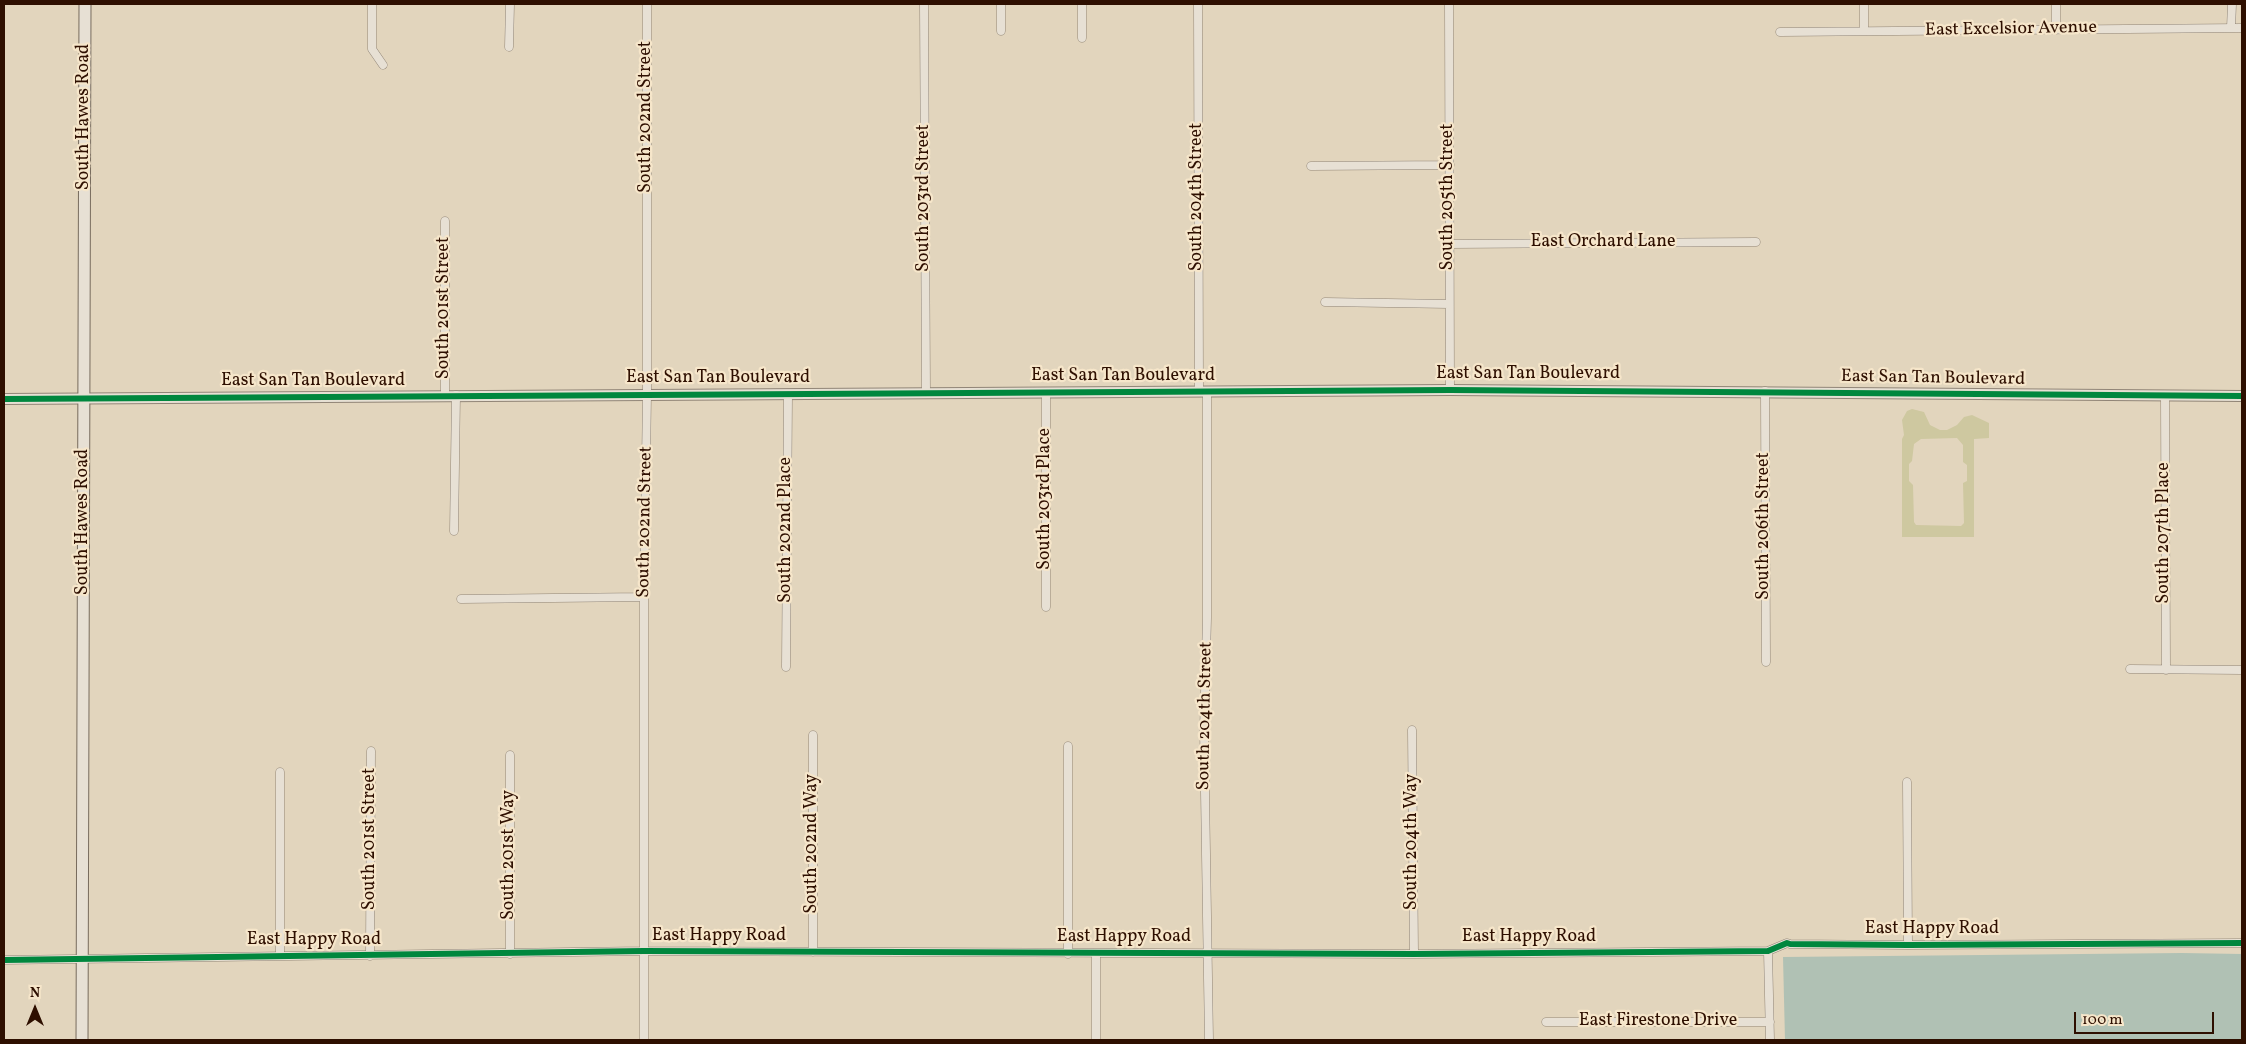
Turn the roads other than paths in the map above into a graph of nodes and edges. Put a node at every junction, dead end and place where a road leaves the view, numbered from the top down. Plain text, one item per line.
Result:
1 (86, 4) edge
2 (372, 4) edge
3 (510, 4) edge
4 (647, 4) edge
5 (924, 4) edge
6 (1001, 4) edge
7 (1082, 4) edge
8 (1198, 4) edge
9 (1449, 4) edge
10 (1864, 4) edge
11 (2056, 4) edge
12 (2232, 4) edge
13 (2232, 28) junction
14 (2242, 28) edge
15 (1000, 30) dead end
16 (2056, 30) junction
17 (1780, 32) dead end
18 (1864, 32) junction
19 (1082, 38) dead end
20 (509, 47) dead end
21 (383, 65) dead end
22 (1450, 165) junction
23 (1312, 166) dead end
24 (445, 221) dead end
25 (1756, 242) dead end
26 (1450, 244) junction
27 (1325, 302) dead end
28 (1449, 304) junction
29 (1450, 390) junction
30 (1203, 391) junction
31 (1765, 391) junction
32 (1046, 392) junction
33 (926, 393) junction
34 (647, 394) junction
35 (788, 394) junction
36 (456, 395) junction
37 (445, 396) junction
38 (2165, 396) junction
39 (2242, 396) edge
40 (85, 398) junction
41 (4, 399) edge
42 (454, 531) dead end
43 (644, 597) junction
44 (462, 599) dead end
45 (1046, 607) dead end
46 (1766, 662) dead end
47 (786, 666) dead end
48 (2130, 670) dead end
49 (2166, 670) junction
50 (2242, 670) edge
51 (1412, 730) dead end
52 (813, 735) dead end
53 (1068, 746) dead end
54 (371, 751) dead end
55 (510, 756) dead end
56 (280, 772) dead end
57 (1907, 782) dead end
58 (2242, 943) edge
59 (1908, 945) junction
60 (644, 951) junction
61 (1768, 951) junction
62 (813, 952) junction
63 (1096, 953) junction
64 (1208, 953) junction
65 (510, 954) junction
66 (1068, 954) junction
67 (1414, 954) junction
68 (280, 956) junction
69 (370, 956) junction
70 (82, 959) junction
71 (4, 960) edge
72 (1546, 1022) dead end
73 (1770, 1022) junction
74 (82, 1040) edge
75 (644, 1040) edge
76 (1096, 1040) edge
77 (1209, 1040) edge
78 (1770, 1040) edge

1 - 40 main road, South Hawes Road
2 - 21 street
3 - 20 street
4 - 34 street, South 202nd Street
5 - 33 street, South 203rd Street
6 - 15 street
7 - 19 street
8 - 30 street, South 204th Street
9 - 22 street, South 205th Street
10 - 18 street
11 - 16 street
12 - 13 street
13 - 14 street, East Excelsior Avenue
13 - 16 street, East Excelsior Avenue
16 - 18 street, East Excelsior Avenue
17 - 18 street, East Excelsior Avenue
22 - 23 street
22 - 26 street, South 205th Street
24 - 37 street, South 201st Street
25 - 26 street, East Orchard Lane
26 - 28 street, South 205th Street
27 - 28 street
28 - 29 street, South 205th Street
29 - 30 street, East San Tan Boulevard
29 - 31 street, East San Tan Boulevard
30 - 32 street, East San Tan Boulevard
30 - 64 street, South 204th Street
31 - 38 street, East San Tan Boulevard
31 - 46 street, South 206th Street
32 - 33 street, East San Tan Boulevard
32 - 45 street, South 203rd Place
33 - 35 street, East San Tan Boulevard
34 - 35 street, East San Tan Boulevard
34 - 36 street, East San Tan Boulevard
34 - 43 street, South 202nd Street
35 - 47 street, South 202nd Place
36 - 37 street, East San Tan Boulevard
36 - 42 street
37 - 40 street, East San Tan Boulevard
38 - 39 street, East San Tan Boulevard
38 - 49 street, South 207th Place
40 - 41 street, East San Tan Boulevard
40 - 70 main road, South Hawes Road
43 - 44 street
43 - 60 street, South 202nd Street
48 - 49 street
49 - 50 street
51 - 67 street, South 204th Way
52 - 62 street, South 202nd Way
53 - 66 street
54 - 69 street, South 201st Street
55 - 65 street, South 201st Way
56 - 68 street
57 - 59 street
58 - 59 street, East Happy Road
59 - 61 street, East Happy Road
60 - 62 street, East Happy Road
60 - 65 street, East Happy Road
60 - 75 street, South 202nd Street
61 - 67 street, East Happy Road
61 - 73 street
62 - 66 street, East Happy Road
63 - 64 street, East Happy Road
63 - 66 street, East Happy Road
63 - 76 street
64 - 67 street, East Happy Road
64 - 77 street, South 204th Street
65 - 69 street, East Happy Road
68 - 69 street, East Happy Road
68 - 70 street, East Happy Road
70 - 71 street, East Happy Road
70 - 74 main road, South Hawes Road
72 - 73 street, East Firestone Drive
73 - 78 street

